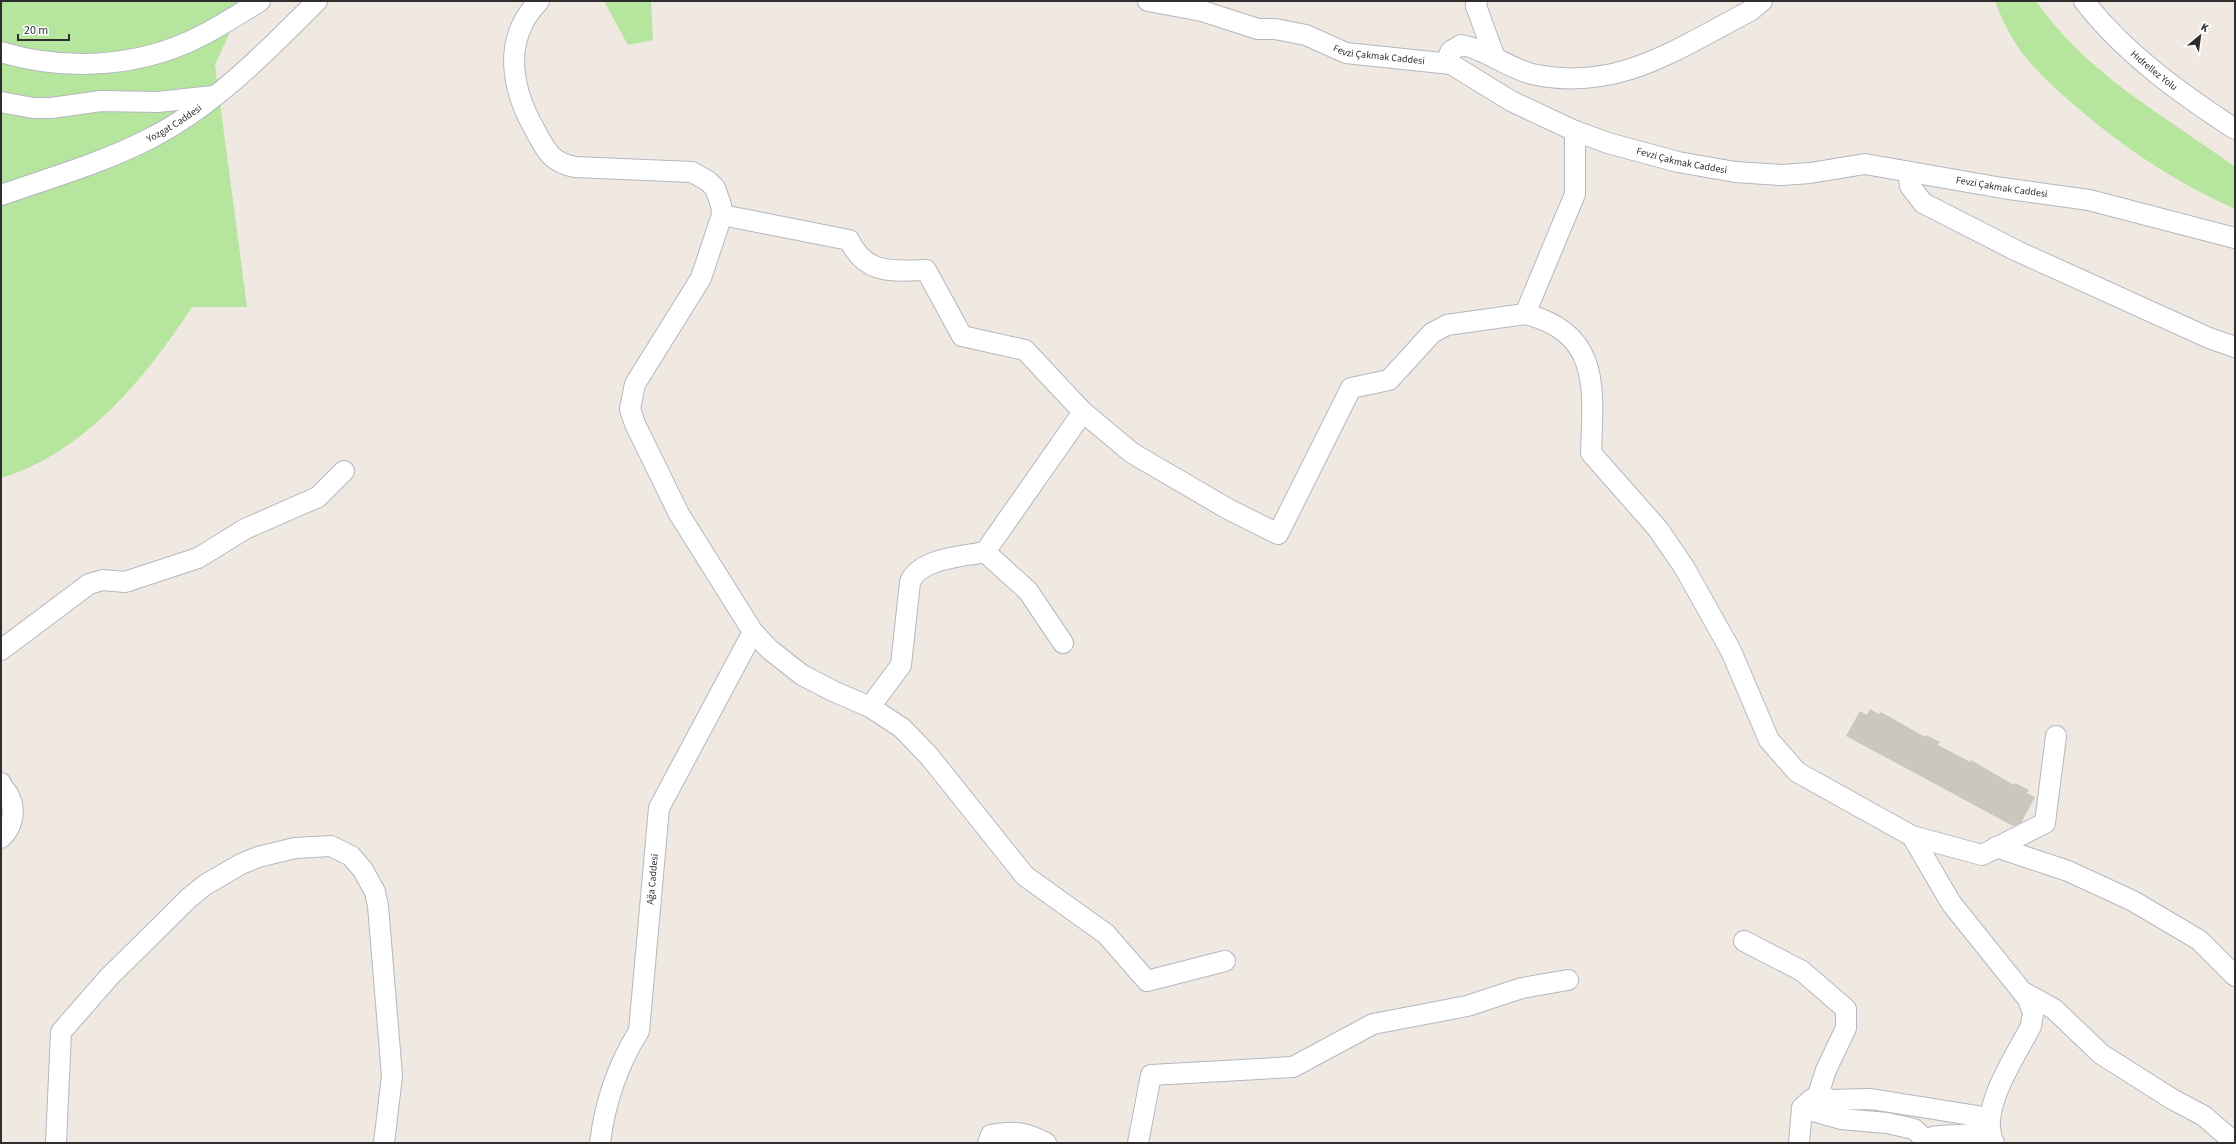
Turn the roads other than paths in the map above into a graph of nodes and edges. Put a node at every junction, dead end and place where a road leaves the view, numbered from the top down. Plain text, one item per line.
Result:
1 (260, 1) edge
2 (317, 1) edge
3 (539, 1) edge
4 (1148, 1) edge
5 (1477, 1) edge
6 (1762, 1) edge
7 (2084, 1) edge
8 (1, 52) edge
9 (1495, 58) junction
10 (1451, 64) junction
11 (215, 96) junction
12 (1, 102) edge
13 (2235, 129) edge
14 (1575, 131) junction
15 (1908, 172) junction
16 (1, 196) edge
17 (722, 215) junction
18 (2235, 238) edge
19 (1525, 314) junction
20 (2235, 347) edge
21 (1083, 412) junction
22 (344, 471) dead end
23 (985, 552) junction
24 (753, 632) junction
25 (1063, 643) dead end
26 (1, 650) edge
27 (870, 707) junction
28 (2056, 736) dead end
29 (1, 783) edge
30 (1912, 836) junction
31 (1, 838) edge
32 (1996, 847) junction
33 (1744, 941) dead end
34 (1225, 961) dead end
35 (2235, 976) edge
36 (1568, 980) dead end
37 (2023, 992) junction
38 (1819, 1092) junction
39 (1802, 1108) junction
40 (1992, 1131) edge
41 (1926, 1142) edge
42 (2235, 1142) edge
43 (56, 1143) edge
44 (384, 1143) edge
45 (600, 1143) edge
46 (988, 1143) edge
47 (1046, 1143) edge
48 (1138, 1143) edge
49 (1799, 1143) edge

1 - 8 street
2 - 11 street, Yozgat Caddesi
3 - 17 street
4 - 10 street, Fevzi Çakmak Caddesi
5 - 9 street
6 - 9 street
7 - 13 street, Hıdrellez Yolu
9 - 10 street
10 - 14 street, Fevzi Çakmak Caddesi
11 - 12 street
11 - 16 street, Yozgat Caddesi
14 - 15 street, Fevzi Çakmak Caddesi
14 - 19 street
15 - 18 street, Fevzi Çakmak Caddesi
15 - 20 street
17 - 21 street
17 - 24 street
19 - 21 street
19 - 30 street
21 - 23 street
22 - 26 street
23 - 25 street
23 - 27 street
24 - 27 street
24 - 45 street, Ağa Caddesi
27 - 34 street
28 - 32 street
29 - 31 street
30 - 32 street
30 - 37 street
32 - 35 street
33 - 38 street
36 - 48 street
37 - 40 street
37 - 42 street
38 - 39 street
38 - 40 street
39 - 41 street
39 - 49 street
40 - 41 street
43 - 44 street
46 - 47 street

